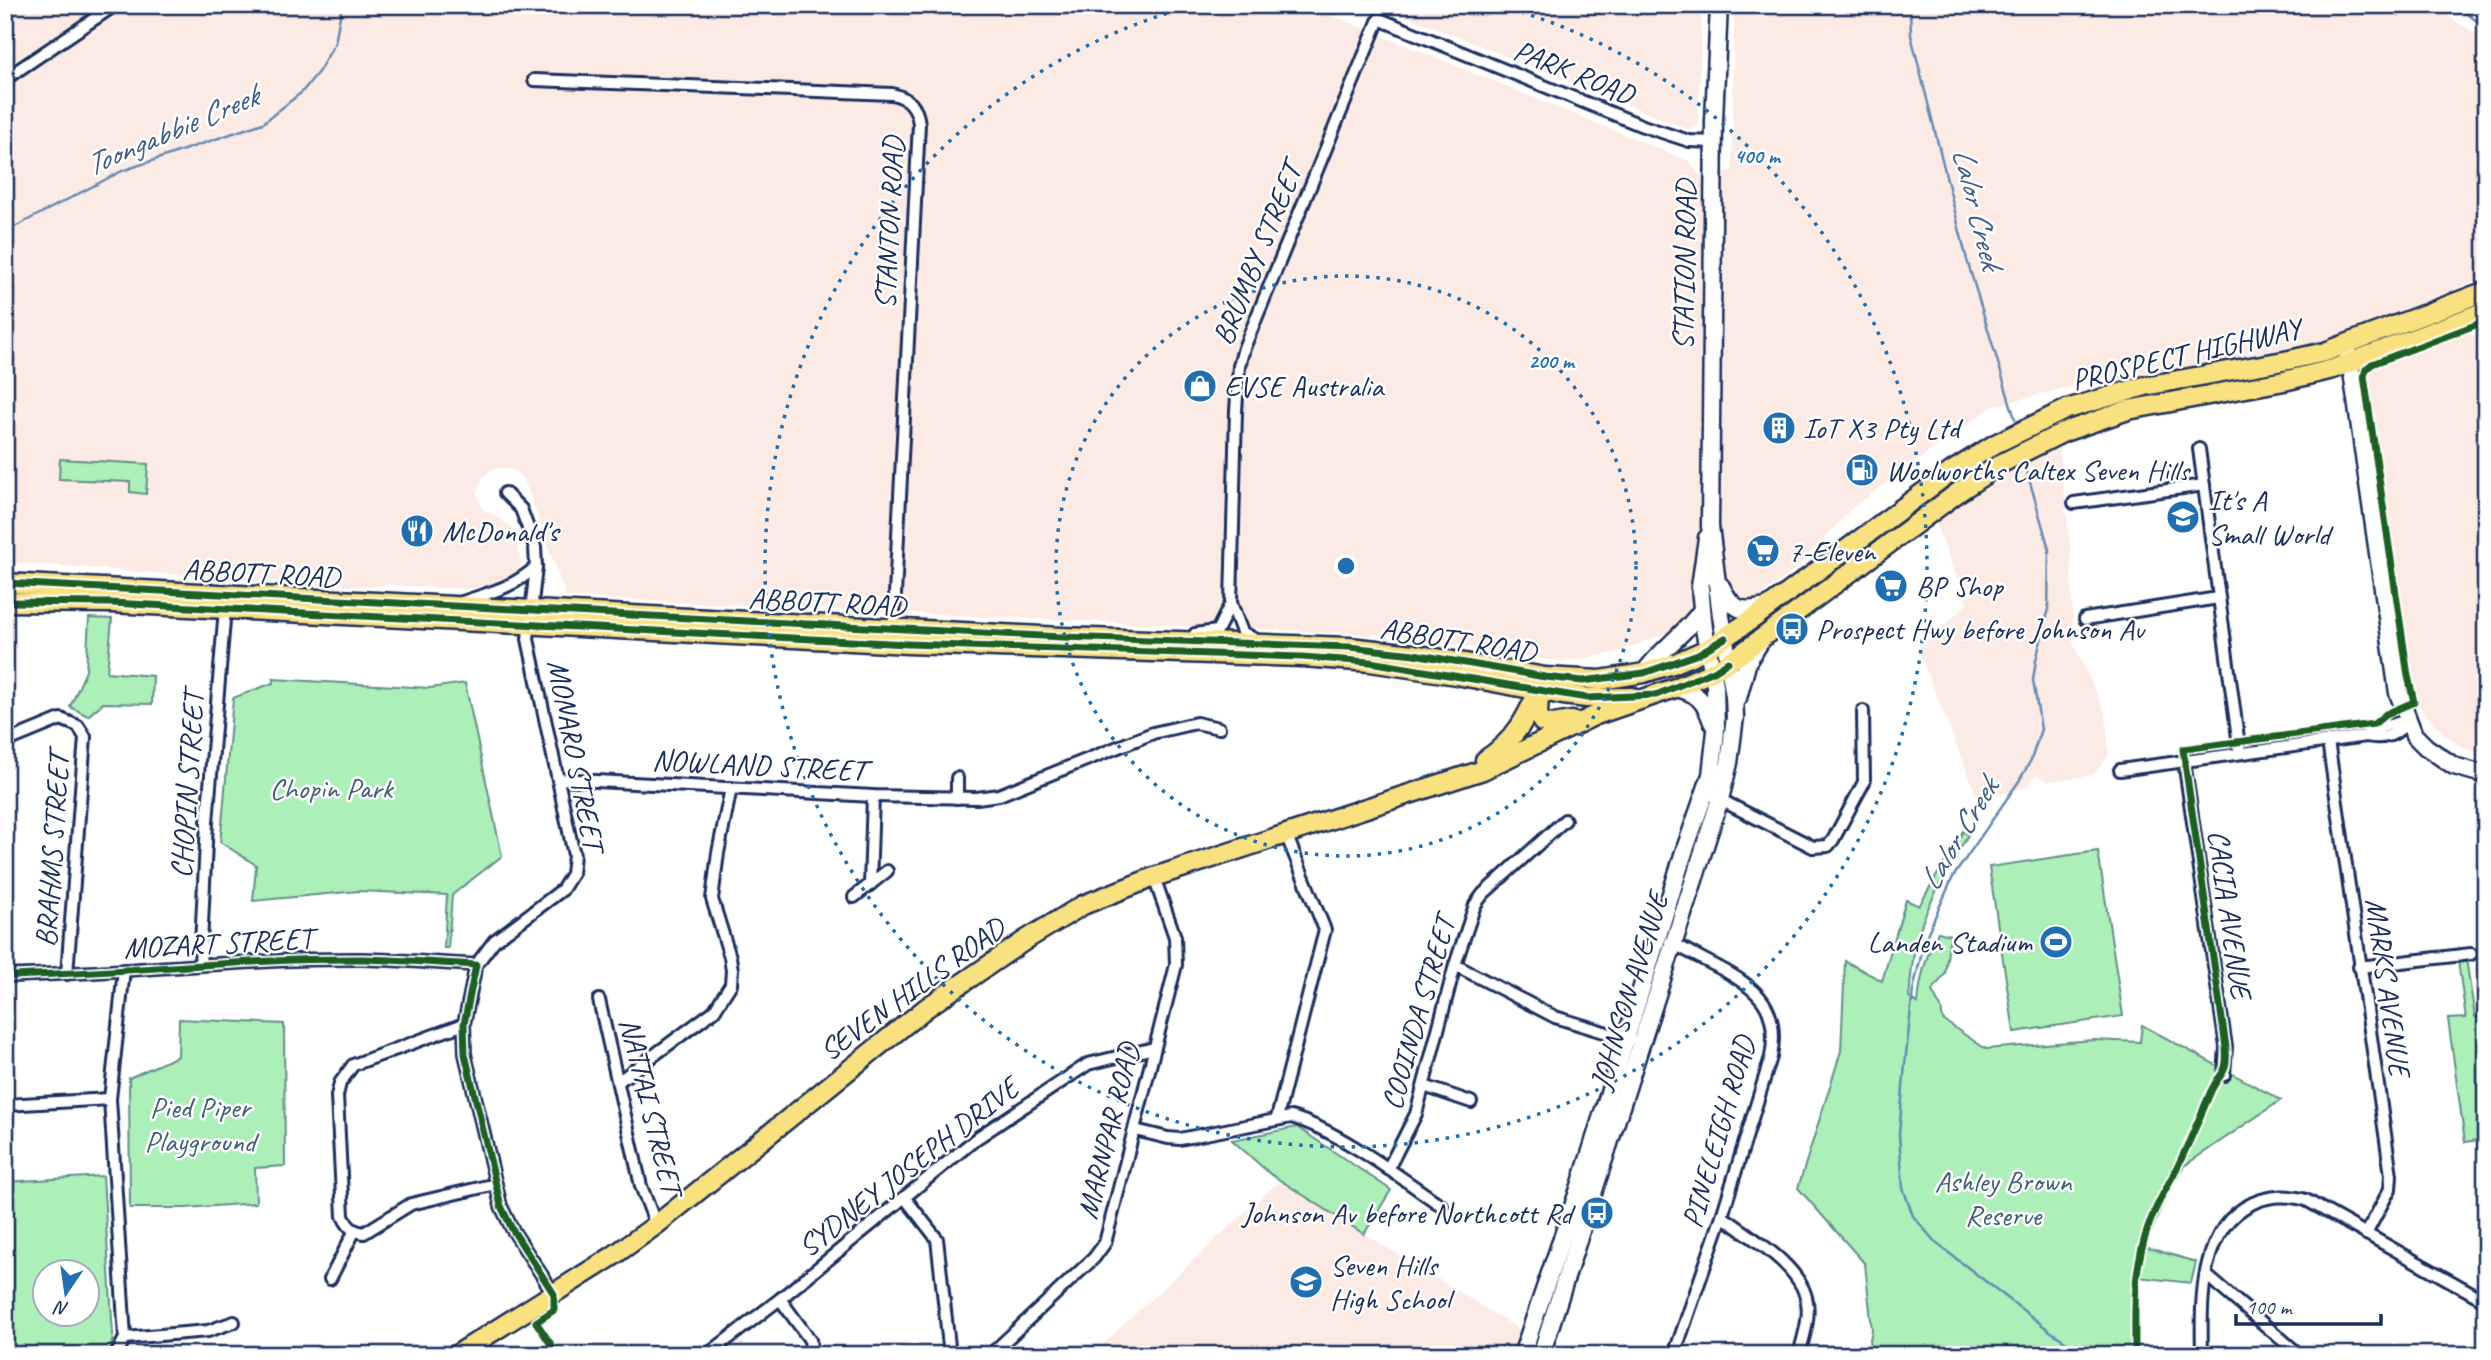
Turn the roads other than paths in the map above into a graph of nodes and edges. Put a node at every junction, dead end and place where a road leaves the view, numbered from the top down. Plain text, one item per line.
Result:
1 (115, 5) edge
2 (1719, 5) edge
3 (1379, 19) joint
4 (5, 79) edge
5 (534, 80) dead end
6 (1714, 142) junction
7 (2486, 290) edge
8 (2484, 316) edge
9 (2346, 344) junction
10 (2350, 363) junction
11 (2199, 449) dead end
12 (2204, 485) junction
13 (505, 493) dead end
14 (2074, 503) dead end
15 (1710, 526) junction
16 (536, 567) junction
17 (1716, 575) junction
18 (5, 583) edge
19 (2218, 598) junction
20 (5, 603) edge
21 (1231, 603) junction
22 (458, 606) junction
23 (1769, 607) junction
24 (225, 609) junction
25 (1701, 611) junction
26 (529, 617) junction
27 (2085, 619) dead end
28 (1766, 633) junction
29 (893, 636) junction
30 (1725, 638) junction
31 (1148, 640) junction
32 (1265, 643) junction
33 (1709, 648) junction
34 (1721, 666) junction
35 (1644, 673) junction
36 (1542, 684) junction
37 (1675, 688) junction
38 (1656, 695) junction
39 (1863, 711) dead end
40 (1596, 715) junction
41 (1735, 717) junction
42 (2409, 720) junction
43 (1219, 728) dead end
44 (1716, 730) junction
45 (2328, 741) junction
46 (5, 742) edge
47 (2240, 753) junction
48 (2184, 761) junction
49 (2120, 770) dead end
50 (2482, 773) edge
51 (1458, 777) junction
52 (957, 778) dead end
53 (559, 779) junction
54 (732, 788) junction
55 (873, 796) junction
56 (1713, 796) junction
57 (957, 797) junction
58 (1565, 820) dead end
59 (1286, 834) junction
60 (887, 871) dead end
61 (1154, 877) junction
62 (870, 885) junction
63 (854, 897) dead end
64 (1658, 936) junction
65 (1673, 944) junction
66 (2471, 954) dead end
67 (200, 965) junction
68 (476, 965) junction
69 (1455, 965) junction
70 (2359, 967) junction
71 (124, 971) junction
72 (67, 974) junction
73 (5, 976) edge
74 (599, 1000) dead end
75 (464, 1024) junction
76 (1626, 1039) junction
77 (1643, 1044) junction
78 (1154, 1048) junction
79 (2224, 1074) dead end
80 (619, 1081) junction
81 (1424, 1086) junction
82 (110, 1100) junction
83 (1471, 1102) dead end
84 (5, 1105) edge
85 (1277, 1118) junction
86 (1135, 1130) junction
87 (1388, 1169) junction
88 (496, 1184) junction
89 (905, 1198) junction
90 (1441, 1206) dead end
91 (1722, 1216) junction
92 (656, 1225) junction
93 (354, 1231) junction
94 (2367, 1234) junction
95 (2206, 1275) junction
96 (330, 1279) dead end
97 (554, 1294) junction
98 (779, 1299) junction
99 (2486, 1301) edge
100 (234, 1322) dead end
101 (125, 1338) junction
102 (116, 1355) edge
103 (456, 1355) edge
104 (707, 1355) edge
105 (812, 1355) edge
106 (950, 1355) edge
107 (990, 1355) edge
108 (1522, 1355) edge
109 (1541, 1355) edge
110 (1674, 1355) edge
111 (1798, 1355) edge
112 (2202, 1355) edge
113 (2300, 1355) edge

1 - 4 street
2 - 6 main road, STATION ROAD
3 - 6 street, PARK ROAD
3 - 21 street, BRUMBY STREET
5 - 29 street, STANTON ROAD
6 - 15 main road, STATION ROAD
7 - 9 main road, PROSPECT HIGHWAY
8 - 10 main road, PROSPECT HIGHWAY
9 - 10 main road
9 - 23 main road, PROSPECT HIGHWAY
10 - 28 main road, PROSPECT HIGHWAY
10 - 42 main road
11 - 12 street
12 - 14 street
12 - 19 street
13 - 16 street, MONARO STREET
15 - 17 main road, STATION ROAD
15 - 25 main road, STATION ROAD
16 - 22 street
16 - 26 street, MONARO STREET
17 - 23 main road
17 - 30 main road, STATION ROAD
18 - 22 main road, ABBOTT ROAD
19 - 27 street
19 - 47 street
20 - 24 main road, ABBOTT ROAD
21 - 31 street, BRUMBY STREET
21 - 32 street, BRUMBY STREET
22 - 26 main road, ABBOTT ROAD
23 - 30 main road, PROSPECT HIGHWAY
24 - 26 main road, ABBOTT ROAD
24 - 67 street, CHOPIN STREET
25 - 33 main road, STATION ROAD
25 - 35 main road
26 - 29 main road, ABBOTT ROAD
26 - 53 street, MONARO STREET
28 - 34 main road, PROSPECT HIGHWAY
28 - 41 main road
29 - 31 main road, ABBOTT ROAD
29 - 36 main road, ABBOTT ROAD
30 - 33 main road, PROSPECT HIGHWAY
30 - 34 main road, JOHNSON AVENUE
31 - 32 main road, ABBOTT ROAD
32 - 36 main road, ABBOTT ROAD
33 - 34 main road, JOHNSON AVENUE
33 - 35 main road
34 - 37 main road, SEVEN HILLS ROAD
34 - 41 main road, JOHNSON AVENUE
34 - 44 main road, JOHNSON AVENUE
35 - 36 main road, ABBOTT ROAD
36 - 38 main road, ABBOTT ROAD
36 - 40 main road
36 - 51 main road, SEVEN HILLS ROAD
37 - 38 main road, SEVEN HILLS ROAD
37 - 44 main road
38 - 40 main road, SEVEN HILLS ROAD
39 - 56 street
40 - 51 main road, SEVEN HILLS ROAD
41 - 56 main road, JOHNSON AVENUE
42 - 45 street
42 - 50 main road
43 - 57 street, NOWLAND STREET
44 - 56 main road, JOHNSON AVENUE
45 - 47 street
45 - 70 street, MARKS AVENUE
46 - 72 street, BRAHMS STREET
47 - 48 street
48 - 49 street
48 - 79 street, CACIA AVENUE
51 - 59 main road, SEVEN HILLS ROAD
52 - 57 street
53 - 54 street, NOWLAND STREET
53 - 68 street, MONARO STREET
54 - 55 street, NOWLAND STREET
54 - 80 street
55 - 57 street, NOWLAND STREET
55 - 62 street
56 - 64 main road, JOHNSON AVENUE
56 - 65 main road, JOHNSON AVENUE
58 - 69 street, COOINDA STREET
59 - 61 main road, SEVEN HILLS ROAD
59 - 85 street
60 - 62 street
61 - 78 street, MARNPAR ROAD
61 - 92 main road, SEVEN HILLS ROAD
62 - 63 street
64 - 65 street, PINELEIGH ROAD
64 - 76 main road, JOHNSON AVENUE
65 - 77 main road, JOHNSON AVENUE
65 - 91 street, PINELEIGH ROAD
66 - 70 street
67 - 68 street, MOZART STREET
67 - 71 street, MOZART STREET
68 - 75 street, MONARO STREET
69 - 76 street
69 - 81 street, COOINDA STREET
70 - 94 street, MARKS AVENUE
71 - 72 street, MOZART STREET
71 - 82 street
72 - 73 street, MOZART STREET
74 - 80 street, NATTAI STREET
75 - 88 street, MONARO STREET
75 - 93 street
76 - 77 street
76 - 108 main road, JOHNSON AVENUE
77 - 109 main road, JOHNSON AVENUE
78 - 86 street, MARNPAR ROAD
78 - 89 street, SYDNEY JOSEPH DRIVE
80 - 92 street, NATTAI STREET
81 - 83 street
81 - 87 street, COOINDA STREET
82 - 84 street
82 - 101 street
85 - 86 street
85 - 87 street
86 - 107 street, MARNPAR ROAD
87 - 90 street
88 - 93 street
88 - 97 street, MONARO STREET
89 - 98 street, SYDNEY JOSEPH DRIVE
89 - 106 street
91 - 110 street, PINELEIGH ROAD
91 - 111 street
92 - 97 main road, SEVEN HILLS ROAD
93 - 96 street
94 - 95 street
94 - 99 street
95 - 112 street
95 - 113 street
97 - 103 main road, SEVEN HILLS ROAD
98 - 104 street, SYDNEY JOSEPH DRIVE
98 - 105 street
100 - 101 street
101 - 102 street

